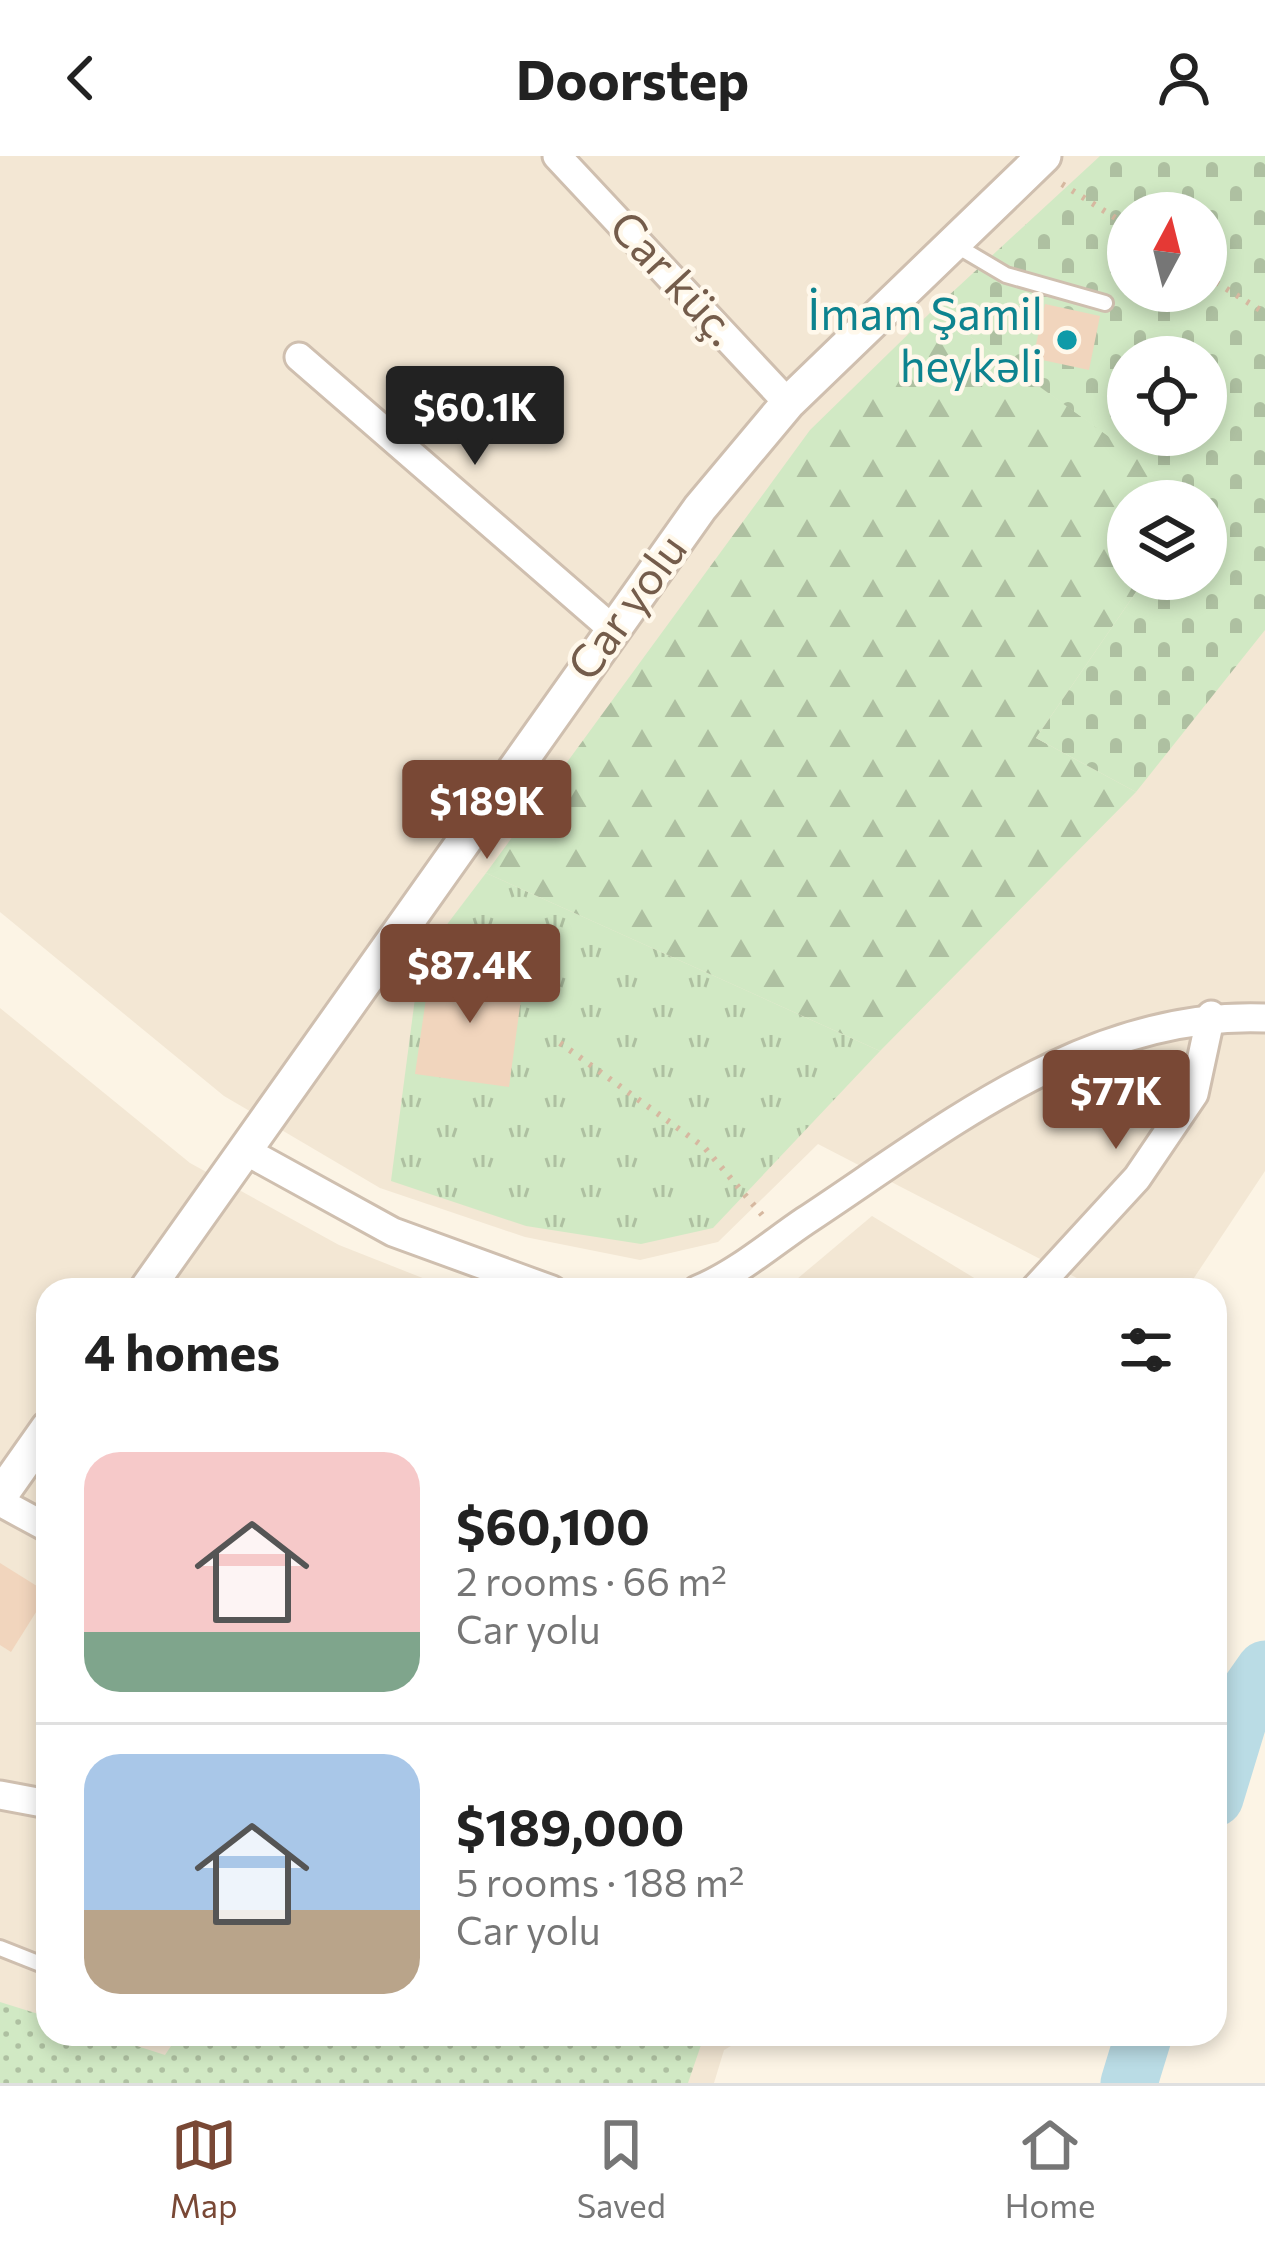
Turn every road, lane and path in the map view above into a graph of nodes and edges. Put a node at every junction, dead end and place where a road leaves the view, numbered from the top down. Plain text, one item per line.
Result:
1 (557, 156) edge
2 (1039, 161) edge
3 (1107, 211) edge
4 (952, 243) junction
5 (1227, 289) edge
6 (1105, 303) dead end
7 (1265, 313) edge
8 (299, 357) dead end
9 (788, 403) junction
10 (610, 627) junction
11 (1211, 1016) junction
12 (1265, 1018) edge
13 (560, 1043) dead end
14 (244, 1150) junction
15 (781, 1238) junction
16 (154, 1278) edge
17 (520, 1278) edge
18 (716, 1278) edge
19 (1045, 1278) edge
20 (36, 1446) edge
21 (0, 1499) edge
22 (36, 1521) edge
23 (0, 1795) edge
24 (36, 1802) edge
25 (0, 1948) edge
26 (36, 1962) edge

1 - 9 street, Car küç.
2 - 3 path
2 - 4 street, Car yolu
4 - 6 lane
4 - 9 street, Car yolu
5 - 7 path
8 - 10 street
9 - 10 street, Car yolu
10 - 14 street, Car yolu
11 - 12 street
11 - 15 street
11 - 19 street
13 - 15 path
14 - 16 street, Car yolu
14 - 17 street
15 - 18 street
20 - 21 street
21 - 22 street
23 - 24 street
25 - 26 lane

